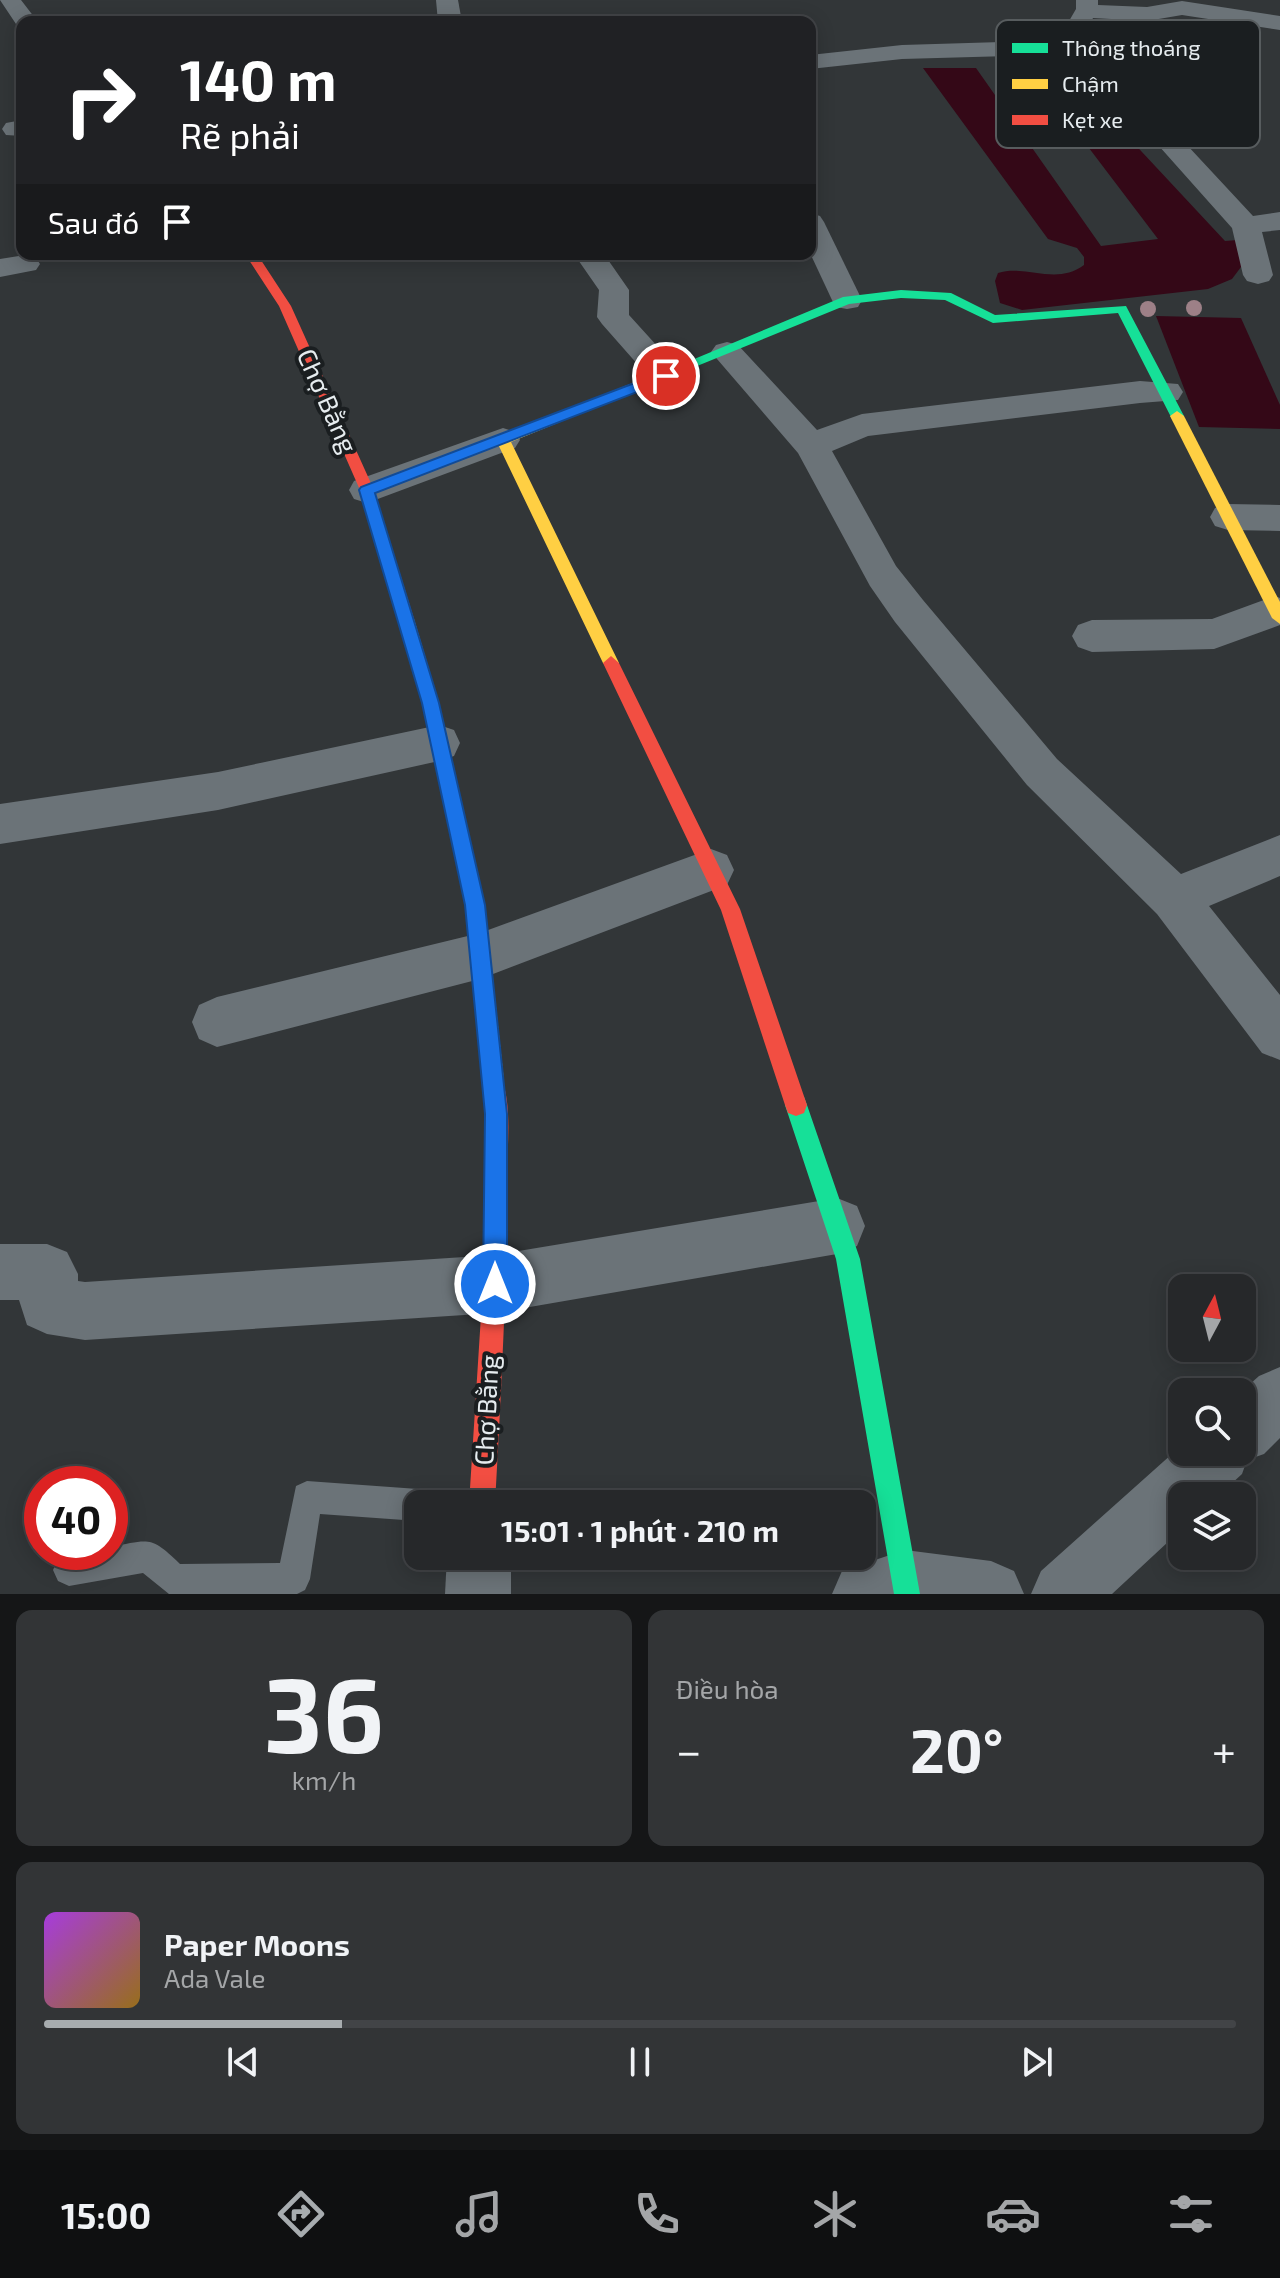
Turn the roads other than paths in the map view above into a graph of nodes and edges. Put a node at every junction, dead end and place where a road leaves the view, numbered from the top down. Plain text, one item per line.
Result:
1 (1087, 6) edge
2 (1280, 23) edge
3 (996, 49) edge
4 (816, 61) edge
5 (1175, 148) edge
6 (1280, 221) edge
7 (1246, 226) junction
8 (816, 235) edge
9 (255, 260) edge
10 (593, 260) edge
11 (1258, 275) dead end
12 (847, 300) junction
13 (727, 352) junction
14 (666, 376) junction
15 (1166, 392) junction
16 (503, 440) junction
17 (812, 446) junction
18 (367, 490) junction
19 (1228, 517) junction
20 (1280, 518) edge
21 (1274, 601) edge
22 (1092, 636) dead end
23 (439, 743) junction
24 (0, 824) edge
25 (1280, 855) edge
26 (711, 870) junction
27 (1174, 899) junction
28 (480, 956) junction
29 (217, 1022) dead end
30 (1280, 1035) edge
31 (837, 1226) junction
32 (0, 1272) edge
33 (495, 1284) junction
34 (1280, 1397) edge
35 (1256, 1419) edge
36 (1205, 1466) edge
37 (483, 1490) edge
38 (404, 1504) edge
39 (128, 1560) edge
40 (479, 1570) edge
41 (892, 1590) edge
42 (478, 1594) edge
43 (991, 1594) edge
44 (1064, 1594) edge

1 - 2 street
3 - 4 street
5 - 7 street
6 - 7 street
7 - 11 street
8 - 12 street
9 - 18 street, Chợ Bằng
10 - 14 street
12 - 13 street
12 - 15 street
13 - 14 street
13 - 17 street
14 - 16 street
15 - 17 street
15 - 19 street
16 - 18 street
16 - 26 street
17 - 27 street
18 - 23 street, Chợ Bằng
19 - 20 street
19 - 21 street
21 - 22 street
23 - 24 street
23 - 28 street, Chợ Bằng
25 - 27 street
26 - 28 street
26 - 31 street
27 - 30 street
28 - 29 street
28 - 33 street, Chợ Bằng
31 - 33 street
31 - 41 street
32 - 33 street
33 - 37 street, Chợ Bằng
34 - 35 street
36 - 44 street
38 - 39 lane
40 - 42 street
41 - 43 street

